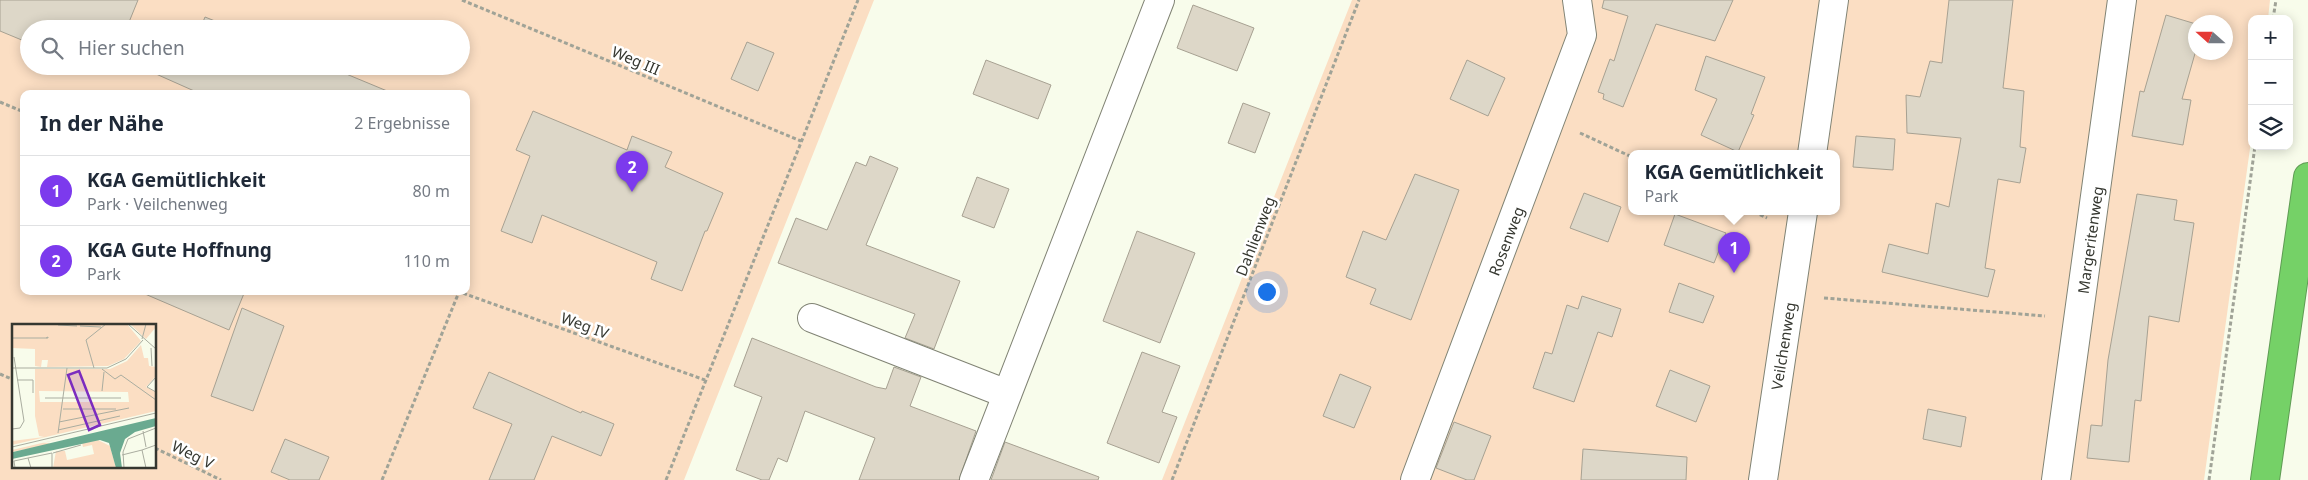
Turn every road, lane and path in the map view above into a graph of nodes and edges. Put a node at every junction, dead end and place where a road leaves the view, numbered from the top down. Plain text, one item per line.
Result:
1 (462, 0) edge
2 (858, 0) edge
3 (1160, 0) edge
4 (1359, 0) edge
5 (1577, 0) edge
6 (1834, 0) edge
7 (2122, 0) edge
8 (2276, 0) edge
9 (2274, 15) edge
10 (0, 102) edge
11 (20, 110) edge
12 (1551, 121) junction
13 (801, 142) junction
14 (1813, 150) edge
15 (2255, 150) edge
16 (1628, 155) edge
17 (2308, 177) edge
18 (1803, 215) edge
19 (457, 295) edge
20 (466, 295) edge
21 (1791, 295) junction
22 (812, 318) dead end
23 (2080, 319) junction
24 (0, 374) edge
25 (12, 379) edge
26 (705, 380) junction
27 (1007, 394) junction
28 (156, 448) edge
29 (221, 480) edge
30 (382, 480) edge
31 (666, 480) edge
32 (974, 480) edge
33 (1172, 480) edge
34 (1415, 480) edge
35 (1763, 480) edge
36 (2056, 480) edge
37 (2209, 480) edge
38 (2265, 480) edge

1 - 13 path, Weg III
2 - 13 path
3 - 27 street
4 - 33 path, Dahlienweg
5 - 12 street, Rosenweg
6 - 14 street
7 - 23 street, Margeritenweg
8 - 9 path
10 - 11 path
12 - 16 path
12 - 34 street, Rosenweg
13 - 26 path
15 - 37 path
17 - 38 highway
18 - 21 street, Veilchenweg
19 - 30 path
20 - 26 path, Weg IV
21 - 23 path
21 - 35 street, Veilchenweg
22 - 27 street
23 - 36 street, Margeritenweg
24 - 25 path
26 - 31 path
27 - 32 street
28 - 29 path, Weg V

